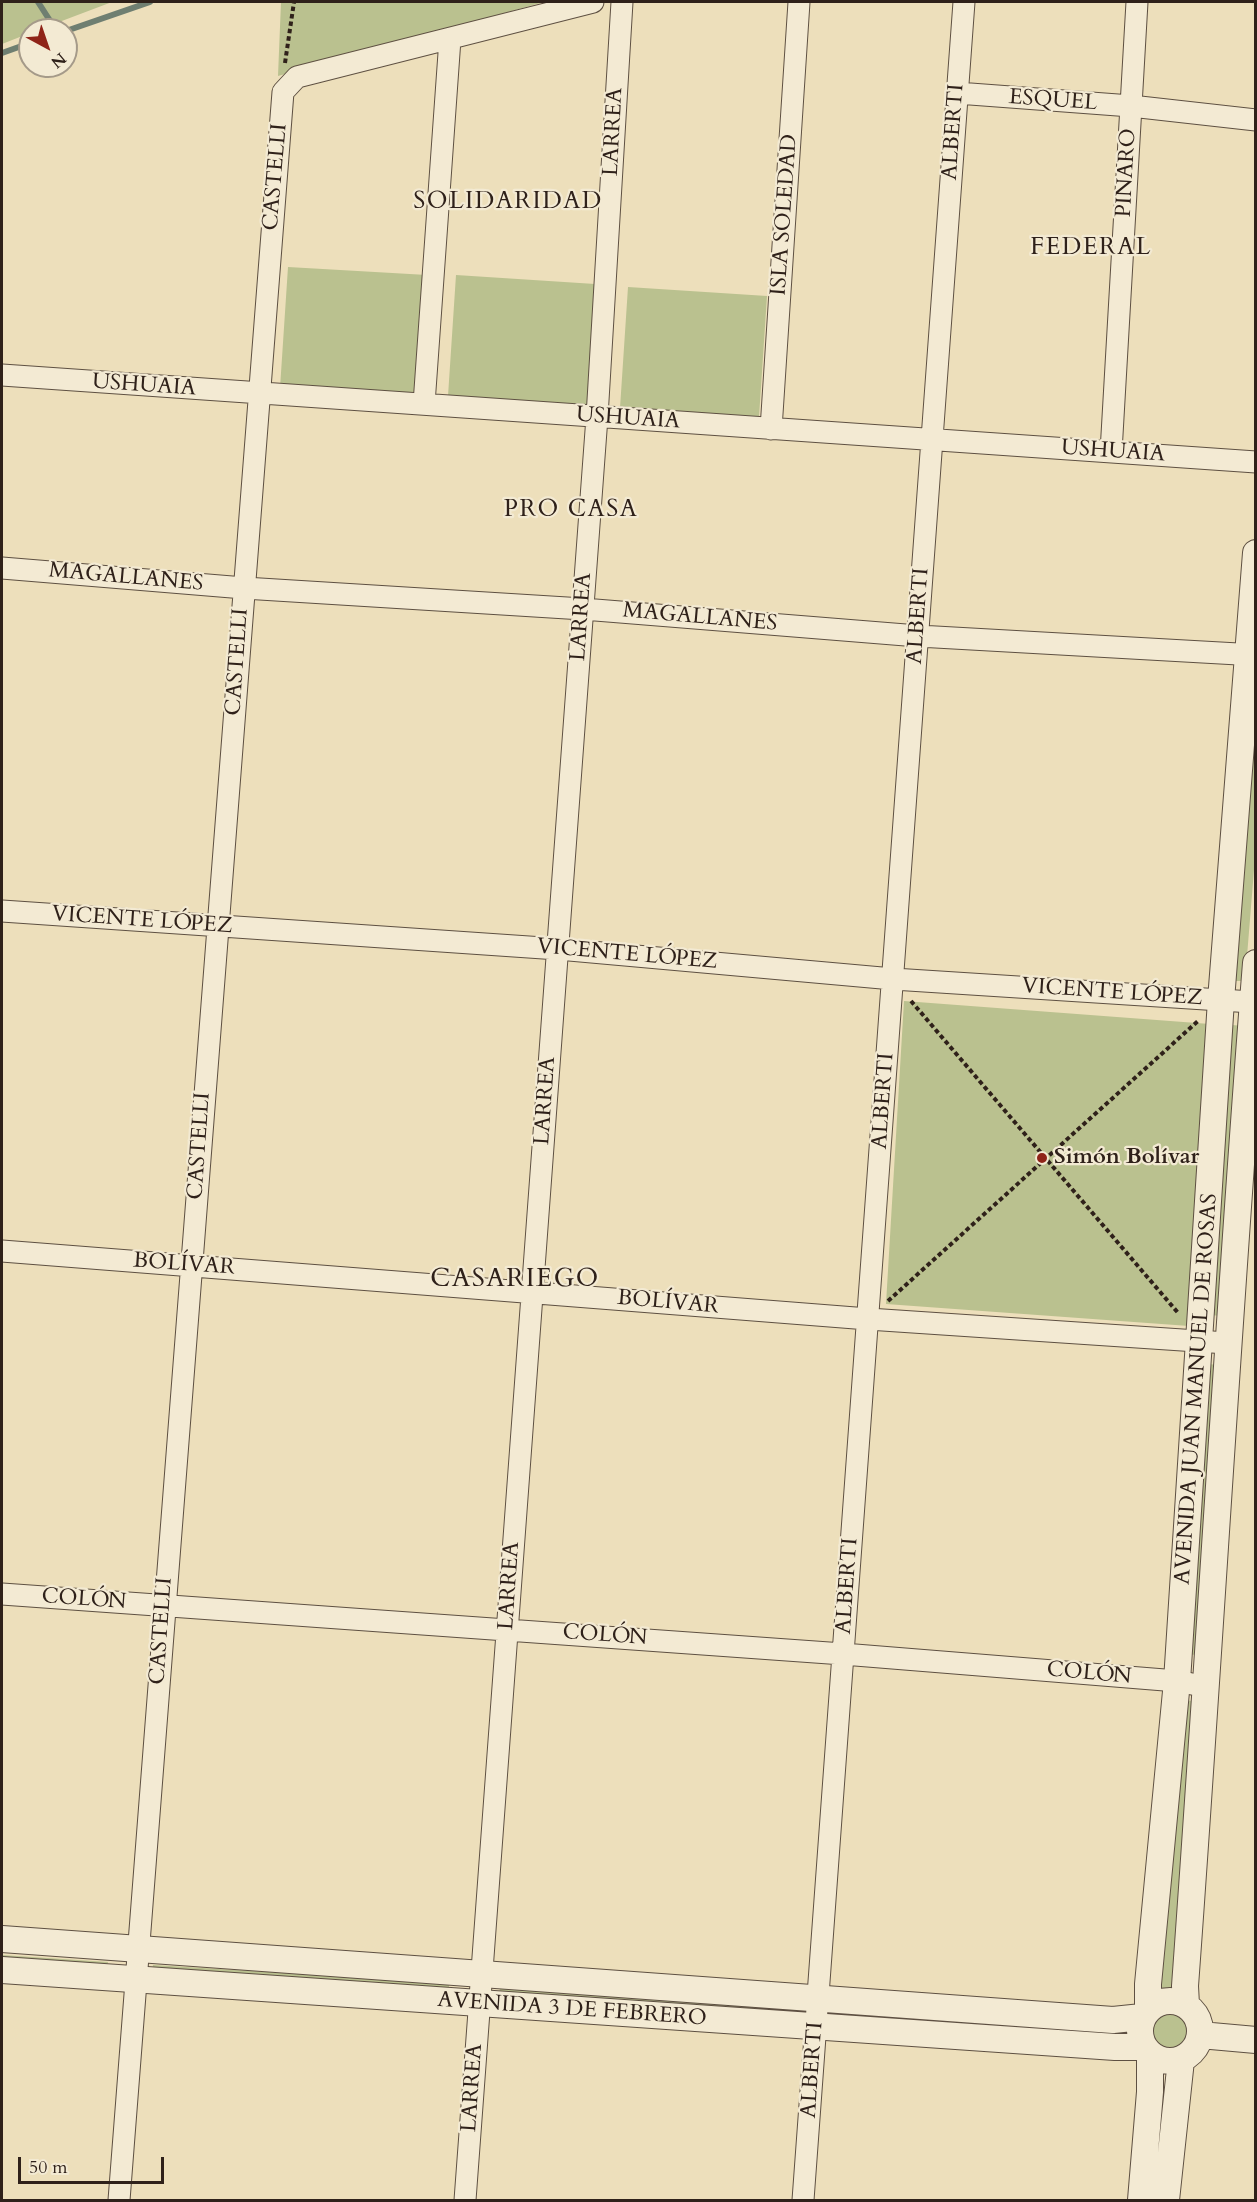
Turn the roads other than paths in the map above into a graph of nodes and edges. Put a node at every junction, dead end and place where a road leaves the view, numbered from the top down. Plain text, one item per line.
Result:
1 (593, 2) edge
2 (622, 2) edge
3 (799, 2) edge
4 (964, 2) edge
5 (1137, 2) edge
6 (450, 39) junction
7 (957, 93) junction
8 (1131, 106) junction
9 (1256, 120) edge
10 (2, 375) edge
11 (259, 394) junction
12 (424, 404) junction
13 (597, 417) junction
14 (771, 429) junction
15 (932, 440) junction
16 (1111, 452) junction
17 (1256, 462) edge
18 (1256, 554) edge
19 (2, 568) edge
20 (244, 588) junction
21 (583, 609) junction
22 (918, 636) junction
23 (1252, 655) edge
24 (2, 911) edge
25 (217, 926) junction
26 (558, 949) junction
27 (1256, 963) edge
28 (893, 979) junction
29 (1221, 1000) junction
30 (1252, 1002) junction
31 (2, 1251) edge
32 (190, 1265) junction
33 (532, 1293) junction
34 (868, 1319) junction
35 (1201, 1340) junction
36 (1227, 1343) junction
37 (2, 1594) edge
38 (164, 1605) junction
39 (507, 1629) junction
40 (843, 1654) junction
41 (1177, 1682) junction
42 (1207, 1687) junction
43 (2, 1939) edge
44 (137, 1949) junction
45 (2, 1970) edge
46 (481, 1975) junction
47 (135, 1979) junction
48 (818, 2000) junction
49 (479, 2003) junction
50 (1186, 2005) junction
51 (1145, 2013) junction
52 (816, 2028) junction
53 (1200, 2035) junction
54 (1256, 2040) edge
55 (1146, 2051) junction
56 (1181, 2060) junction
57 (119, 2200) edge
58 (465, 2200) edge
59 (803, 2200) edge
60 (1141, 2200) edge
61 (1166, 2200) edge

1 - 6 street
2 - 13 street, LARREA
3 - 14 street, ISLA SOLEDAD
4 - 7 street, ALBERTI
5 - 8 street, PINARO
6 - 11 street, CASTELLI
6 - 12 street
7 - 8 street, ESQUEL
7 - 15 street, ALBERTI
8 - 9 street, ESQUEL
8 - 16 street, PINARO
10 - 11 street, USHUAIA
11 - 12 street, USHUAIA
11 - 20 street, CASTELLI
12 - 13 street, USHUAIA
13 - 14 street, USHUAIA
13 - 21 street, LARREA
14 - 15 street, USHUAIA
15 - 16 street, USHUAIA
15 - 22 street, ALBERTI
16 - 17 street, USHUAIA
18 - 23 street, AVENIDA JUAN MANUEL DE ROSAS
19 - 20 street, MAGALLANES
20 - 21 street, MAGALLANES
20 - 25 street, CASTELLI
21 - 22 street, MAGALLANES
21 - 26 street, LARREA
22 - 23 street, MAGALLANES
22 - 28 street, ALBERTI
23 - 29 street, AVENIDA JUAN MANUEL DE ROSAS
24 - 25 street, VICENTE LÓPEZ
25 - 26 street, VICENTE LÓPEZ
25 - 32 street, CASTELLI
26 - 28 street, VICENTE LÓPEZ
26 - 33 street, LARREA
27 - 30 street, AVENIDA JUAN MANUEL DE ROSAS
28 - 29 street, VICENTE LÓPEZ
28 - 34 street, ALBERTI
29 - 30 street, VICENTE LÓPEZ
29 - 35 street, AVENIDA JUAN MANUEL DE ROSAS
30 - 36 street, AVENIDA JUAN MANUEL DE ROSAS
31 - 32 street, BOLÍVAR
32 - 33 street, BOLÍVAR
32 - 38 street, CASTELLI
33 - 34 street, BOLÍVAR
33 - 39 street, LARREA
34 - 35 street, BOLÍVAR
34 - 40 street, ALBERTI
35 - 36 street, BOLÍVAR
35 - 41 street, AVENIDA JUAN MANUEL DE ROSAS
36 - 42 street, AVENIDA JUAN MANUEL DE ROSAS
37 - 38 street, COLÓN
38 - 39 street, COLÓN
38 - 44 street, CASTELLI
39 - 40 street, COLÓN
39 - 46 street, LARREA
40 - 41 street, COLÓN
40 - 48 street, ALBERTI
41 - 42 street, COLÓN
41 - 51 street, AVENIDA JUAN MANUEL DE ROSAS
42 - 50 street, AVENIDA JUAN MANUEL DE ROSAS
43 - 44 street, AVENIDA 3 DE FEBRERO
44 - 46 street, AVENIDA 3 DE FEBRERO
44 - 47 street, CASTELLI
45 - 47 street, AVENIDA 3 DE FEBRERO
46 - 48 street, AVENIDA 3 DE FEBRERO
46 - 49 street, LARREA
47 - 49 street, AVENIDA 3 DE FEBRERO
47 - 57 street, CASTELLI
48 - 51 street, AVENIDA 3 DE FEBRERO
48 - 52 street, ALBERTI
49 - 52 street, AVENIDA 3 DE FEBRERO
49 - 58 street, LARREA
50 - 51 street
50 - 53 street
51 - 55 street
52 - 55 street, AVENIDA 3 DE FEBRERO
52 - 59 street, ALBERTI
53 - 54 street
53 - 56 street
55 - 56 street
55 - 60 street
56 - 61 street

